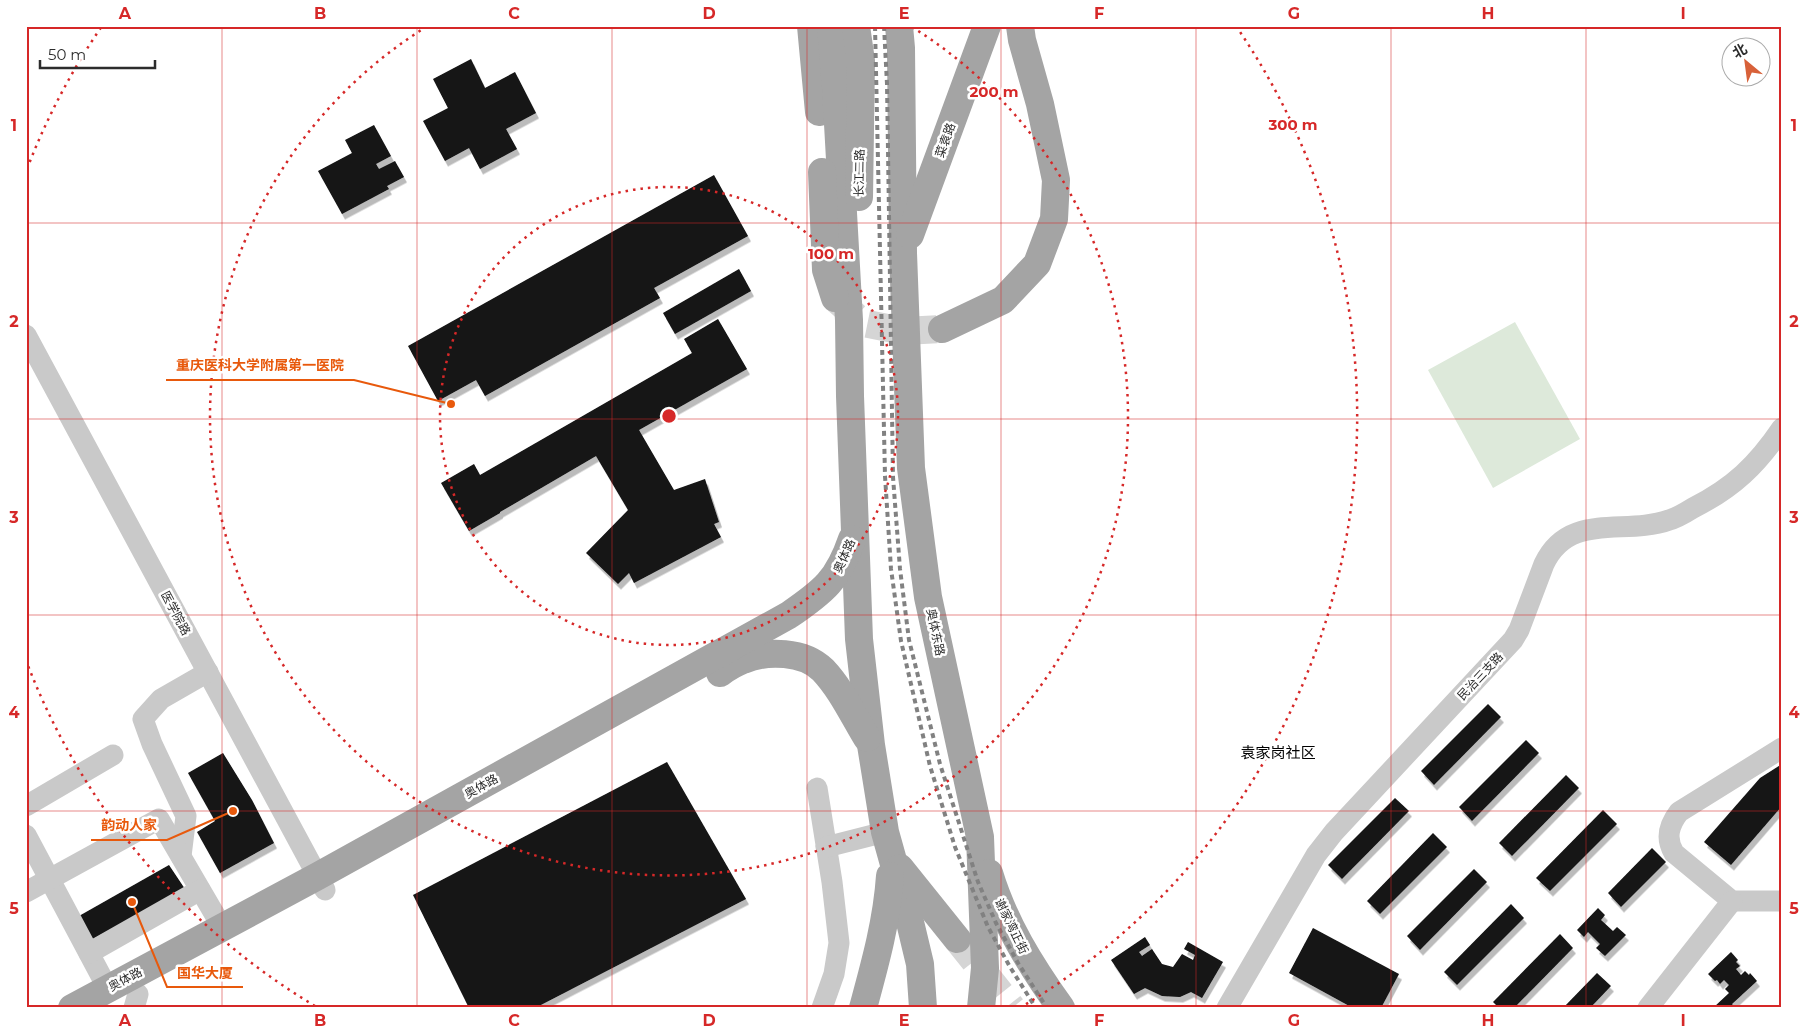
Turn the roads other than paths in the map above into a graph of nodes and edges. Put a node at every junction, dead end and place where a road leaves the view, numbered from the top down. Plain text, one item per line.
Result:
1 (811, 26) edge
2 (831, 26) edge
3 (856, 26) edge
4 (899, 26) edge
5 (970, 26) edge
6 (987, 26) edge
7 (1020, 26) edge
8 (903, 192) junction
9 (903, 253) junction
10 (842, 309) junction
11 (942, 329) tunnel mouth
12 (26, 335) edge
13 (1782, 428) edge
14 (855, 528) junction
15 (208, 672) junction
16 (871, 745) junction
17 (1782, 748) edge
18 (113, 756) dead end
19 (817, 788) dead end
20 (26, 806) edge
21 (26, 835) edge
22 (980, 837) junction
23 (889, 844) junction
24 (826, 847) junction
25 (181, 856) junction
26 (50, 879) junction
27 (322, 883) junction
28 (200, 890) junction
29 (26, 892) edge
30 (1732, 901) junction
31 (1782, 901) edge
32 (222, 927) junction
33 (957, 940) tunnel mouth
34 (89, 953) junction
35 (920, 964) junction
36 (110, 998) edge
37 (136, 1001) edge
38 (72, 1008) edge
39 (822, 1008) edge
40 (863, 1008) edge
41 (910, 1008) edge
42 (923, 1008) edge
43 (981, 1008) edge
44 (1061, 1008) edge
45 (1227, 1008) edge
46 (1648, 1008) edge

1 - 10 main road
2 - 10 main road
3 - 10 main road, 长江二路
4 - 8 main road
5 - 8 main road
6 - 9 main road, 菜袁路
7 - 11 main road
8 - 9 main road
9 - 22 main road, 奥体东路
10 - 14 main road
12 - 15 street, 医学院路
13 - 45 street, 民治三支路
14 - 16 main road
14 - 27 main road, 奥体路
15 - 25 street
15 - 27 street, 医学院路
16 - 23 main road
16 - 27 main road, 奥体路
17 - 30 street
18 - 20 street
19 - 24 street
21 - 26 street
22 - 43 main road, 奥体东路
22 - 44 main road, 谢家湾正街
23 - 24 street
23 - 33 main road
23 - 35 main road
23 - 40 main road
24 - 39 street
25 - 26 street
25 - 28 street
26 - 29 street
26 - 34 street
27 - 32 main road, 奥体路
27 - 37 main road, 奥体路
28 - 32 street
28 - 34 street
30 - 31 street
30 - 46 street
32 - 36 main road, 奥体路
34 - 36 street
35 - 41 street
35 - 42 main road
36 - 37 main road, 奥体路
36 - 38 main road, 奥体路

